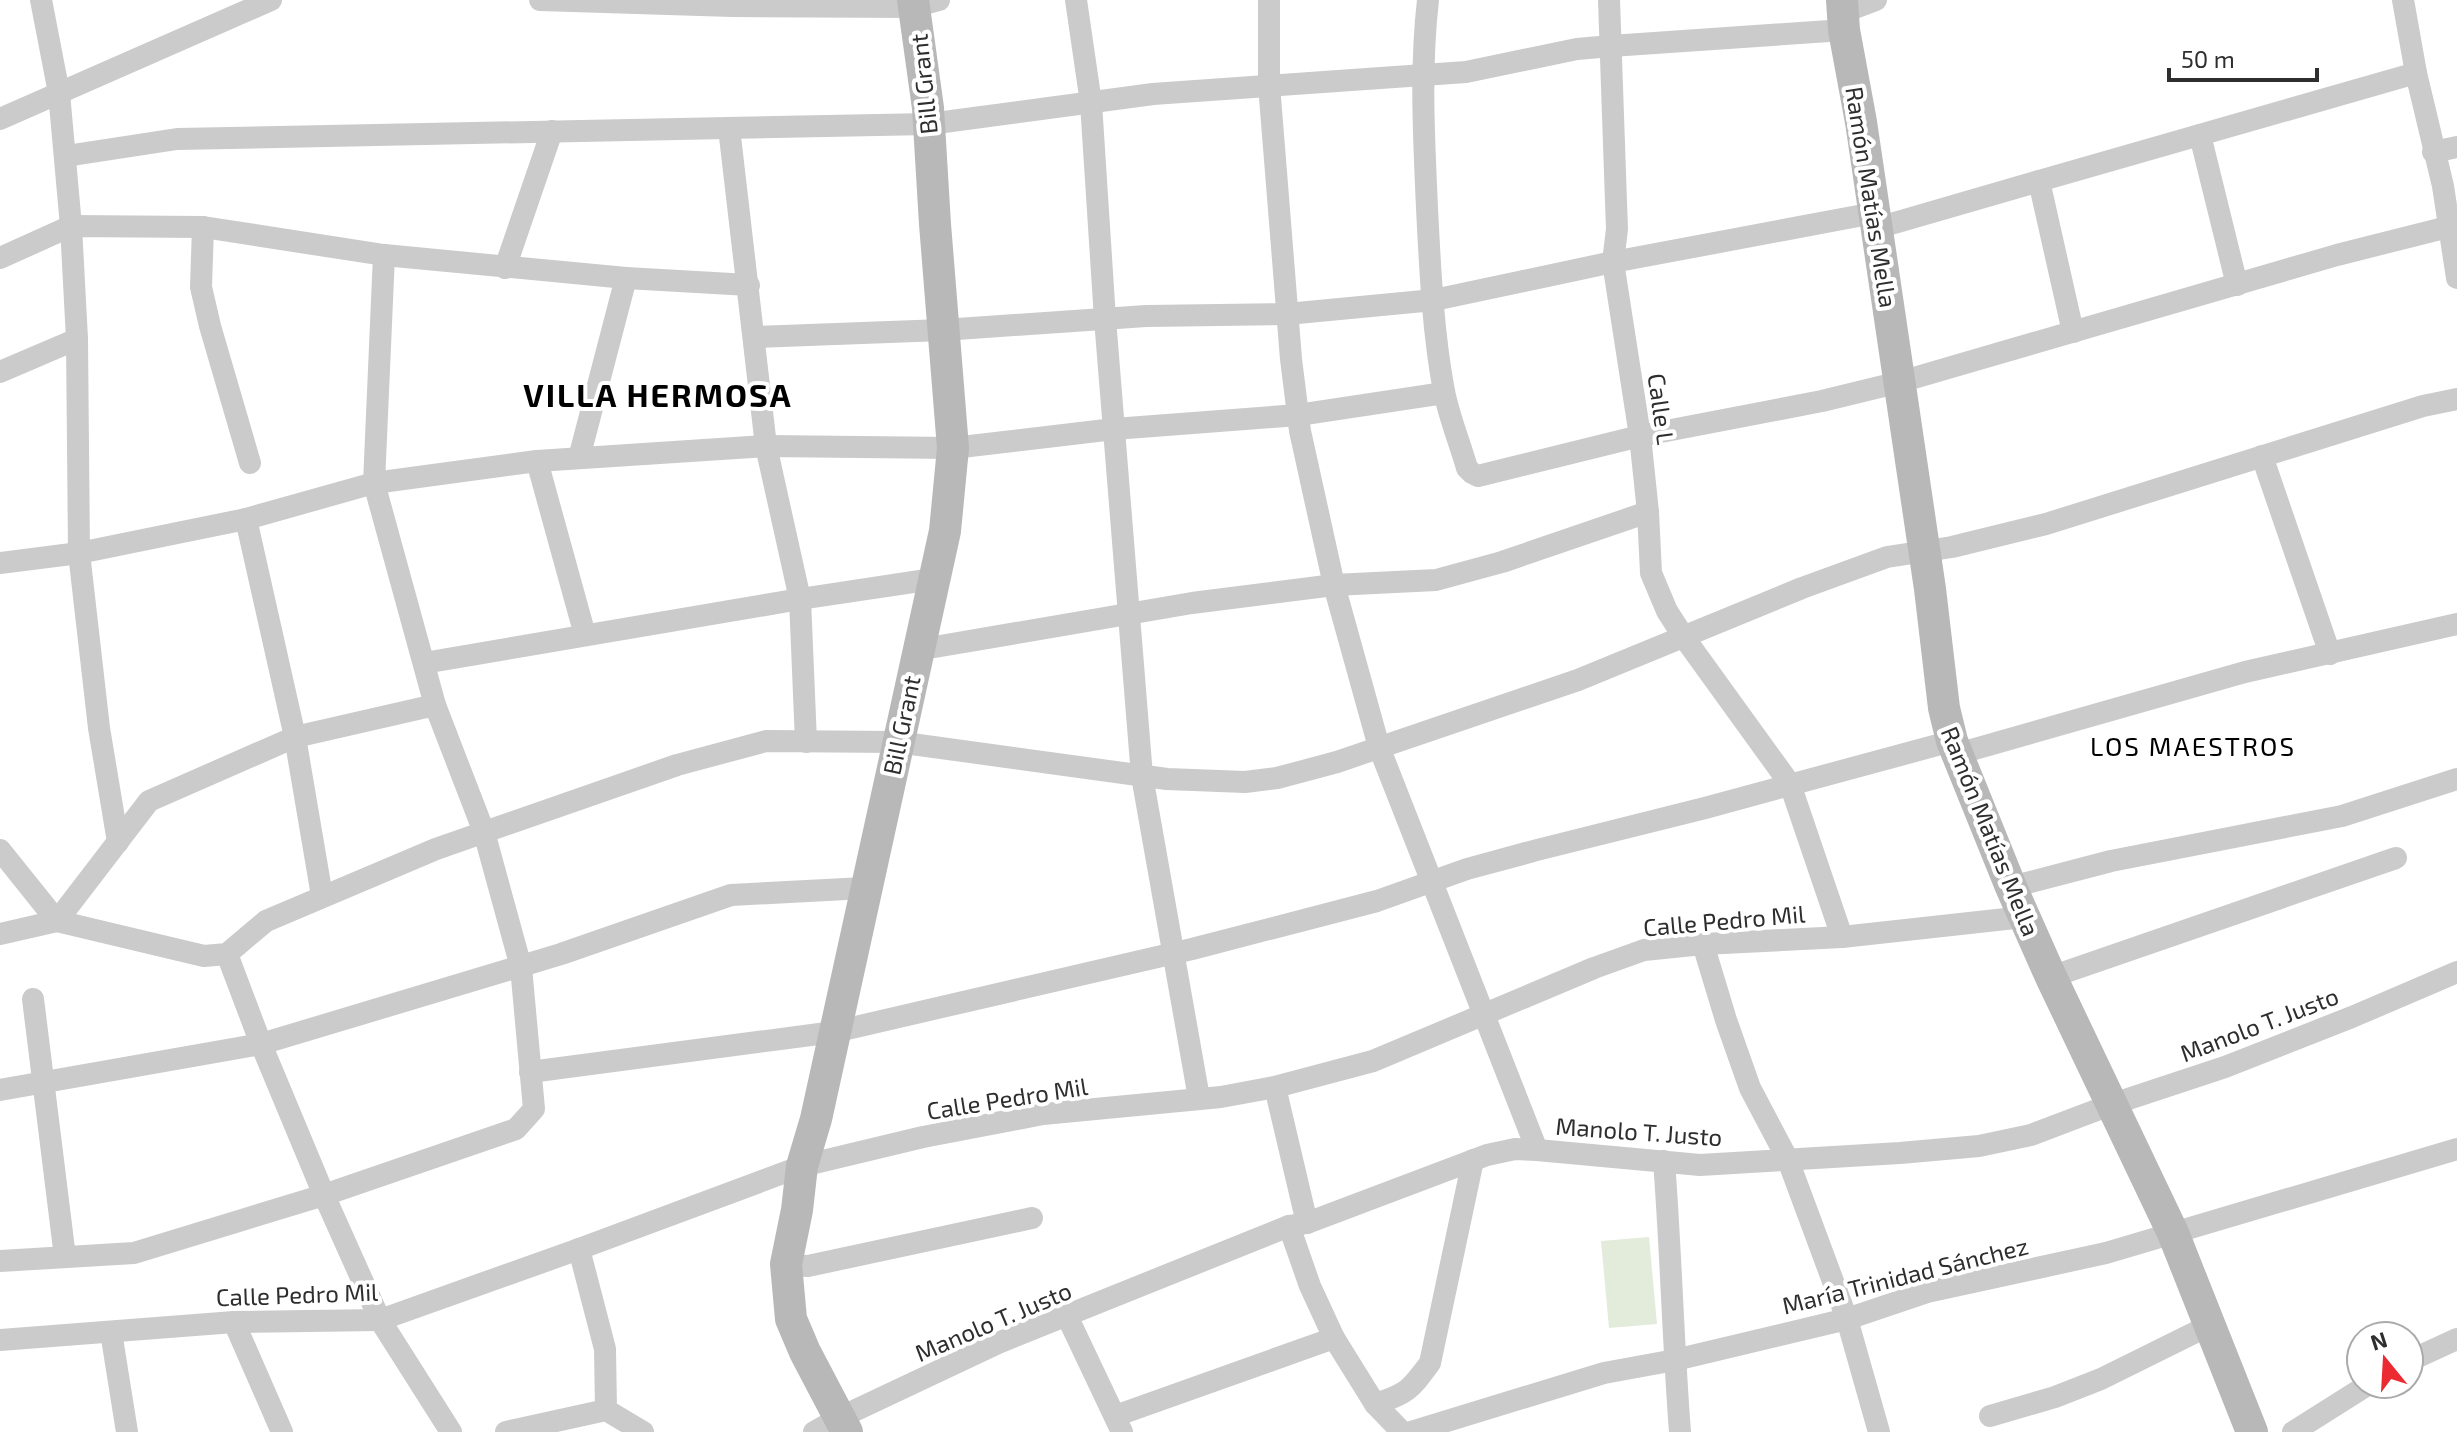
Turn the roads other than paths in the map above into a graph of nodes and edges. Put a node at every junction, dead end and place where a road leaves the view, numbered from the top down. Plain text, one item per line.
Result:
1 (41, 0) edge
2 (271, 0) edge
3 (540, 0) edge
4 (572, 0) edge
5 (1076, 0) edge
6 (1269, 0) edge
7 (1428, 0) edge
8 (1609, 0) edge
9 (1876, 0) edge
10 (2403, 0) edge
11 (922, 2) edge
12 (1843, 14) edge
13 (1611, 46) junction
14 (2416, 73) junction
15 (1423, 75) junction
16 (1269, 85) junction
17 (59, 93) junction
18 (1091, 103) junction
19 (0, 119) edge
20 (929, 124) junction
21 (729, 128) junction
22 (552, 131) junction
23 (2200, 135) junction
24 (2457, 147) edge
25 (2433, 152) junction
26 (66, 156) junction
27 (2039, 181) junction
28 (1876, 221) junction
29 (71, 226) junction
30 (203, 227) junction
31 (2448, 227) junction
32 (384, 255) junction
33 (0, 258) edge
34 (1613, 262) junction
35 (505, 268) junction
36 (626, 278) junction
37 (2457, 278) edge
38 (749, 285) junction
39 (2237, 285) junction
40 (1434, 300) junction
41 (1287, 314) junction
42 (1105, 319) junction
43 (943, 330) junction
44 (2073, 332) junction
45 (755, 337) junction
46 (77, 339) junction
47 (0, 372) edge
48 (1900, 382) junction
49 (1444, 393) junction
50 (2457, 399) edge
51 (1298, 415) junction
52 (1114, 429) junction
53 (1640, 436) junction
54 (766, 446) junction
55 (953, 448) junction
56 (2262, 456) junction
57 (579, 458) junction
58 (537, 461) junction
59 (250, 463) dead end
60 (374, 483) junction
61 (1648, 512) junction
62 (246, 519) junction
63 (1924, 550) junction
64 (79, 553) junction
65 (0, 563) edge
66 (933, 579) junction
67 (1334, 585) junction
68 (800, 599) junction
69 (1128, 614) junction
70 (2457, 624) edge
71 (585, 635) junction
72 (1683, 636) junction
73 (917, 650) junction
74 (2330, 654) junction
75 (424, 663) junction
76 (435, 705) junction
77 (295, 737) junction
78 (806, 742) junction
79 (897, 742) junction
80 (1379, 747) junction
81 (1954, 747) junction
82 (1142, 776) junction
83 (2457, 779) edge
84 (1790, 784) junction
85 (484, 832) junction
86 (118, 842) junction
87 (0, 850) edge
88 (2396, 858) dead end
89 (1431, 882) junction
90 (2011, 887) junction
91 (865, 888) junction
92 (322, 896) junction
93 (2024, 917) junction
94 (57, 921) junction
95 (0, 934) edge
96 (1842, 937) junction
97 (1703, 944) junction
98 (1173, 952) junction
99 (227, 954) junction
100 (521, 967) junction
101 (2457, 972) edge
102 (2051, 977) junction
103 (33, 999) dead end
104 (1483, 1014) junction
105 (834, 1032) junction
106 (261, 1044) junction
107 (530, 1072) junction
108 (42, 1083) junction
109 (1275, 1087) junction
110 (0, 1090) edge
111 (1199, 1098) junction
112 (2110, 1105) junction
113 (2457, 1149) edge
114 (1537, 1150) junction
115 (1473, 1160) junction
116 (1788, 1160) junction
117 (1664, 1161) junction
118 (802, 1166) junction
119 (324, 1195) junction
120 (1032, 1218) dead end
121 (1298, 1225) junction
122 (2173, 1233) junction
123 (579, 1249) junction
124 (65, 1257) junction
125 (0, 1261) edge
126 (786, 1265) junction
127 (1067, 1316) junction
128 (1847, 1319) junction
129 (380, 1320) junction
130 (234, 1322) junction
131 (2208, 1326) junction
132 (111, 1332) junction
133 (1334, 1338) junction
134 (2457, 1339) edge
135 (0, 1340) edge
136 (2425, 1354) edge
137 (1675, 1360) junction
138 (2345, 1399) edge
139 (1375, 1404) junction
140 (606, 1410) junction
141 (1990, 1416) dead end
142 (1118, 1424) edge
143 (833, 1427) edge
144 (127, 1432) edge
145 (282, 1432) edge
146 (451, 1432) edge
147 (506, 1432) edge
148 (643, 1432) edge
149 (1402, 1432) edge
150 (1411, 1432) edge
151 (1680, 1432) edge
152 (1879, 1432) edge
153 (2252, 1432) edge
154 (2293, 1432) edge

1 - 17 street
2 - 17 street
3 - 4 street
4 - 11 street
5 - 18 street
6 - 16 street
7 - 15 street
8 - 13 street, Calle L
9 - 12 street
10 - 14 street
11 - 20 street, Bill Grant
12 - 13 street
12 - 28 street, Ramón Matías Mella
13 - 15 street
13 - 34 street, Calle L
14 - 23 street
14 - 25 street
15 - 16 street
15 - 40 street
16 - 18 street
16 - 41 street
17 - 19 street
17 - 26 street
18 - 20 street
18 - 42 street
20 - 21 street
20 - 43 street, Bill Grant
21 - 22 street
21 - 38 street
22 - 26 street
22 - 35 street
23 - 27 street
23 - 39 street
24 - 25 street
25 - 31 street
26 - 29 street
27 - 28 street
27 - 44 street
28 - 34 street
28 - 48 street, Ramón Matías Mella
29 - 30 street
29 - 33 street
29 - 46 street
30 - 32 street
30 - 59 street
31 - 37 street
31 - 39 street
32 - 35 street
32 - 60 street
34 - 40 street
34 - 53 street, Calle L
35 - 36 street
36 - 38 street
36 - 57 street
38 - 45 street
39 - 44 street
40 - 41 street
40 - 49 street
41 - 42 street
41 - 51 street
42 - 43 street
42 - 52 street
43 - 45 street
43 - 55 street, Bill Grant
44 - 48 street
45 - 54 street
46 - 47 street
46 - 64 street
48 - 53 street
48 - 63 street, Ramón Matías Mella
49 - 51 street
49 - 53 street
50 - 56 street
51 - 52 street
51 - 67 street
52 - 55 street
52 - 69 street
53 - 61 street, Calle L
54 - 55 street
54 - 57 street
54 - 68 street
55 - 66 street, Bill Grant
56 - 63 street
56 - 74 street
57 - 58 street
58 - 60 street
58 - 71 street
60 - 62 street
60 - 75 street
61 - 67 street
61 - 72 street, Calle L
62 - 64 street
62 - 77 street
63 - 72 street
63 - 81 street, Ramón Matías Mella
64 - 65 street
64 - 86 street
66 - 68 street
66 - 73 street, Bill Grant
67 - 69 street
67 - 80 street
68 - 71 street
68 - 78 street
69 - 73 street
69 - 82 street
70 - 74 street
71 - 75 street
72 - 80 street
72 - 84 street, Calle L
73 - 79 street, Bill Grant
74 - 81 street
75 - 76 street
76 - 77 street
76 - 85 street
77 - 86 street
77 - 92 street
78 - 79 street
78 - 85 street
79 - 82 street
79 - 91 street, Bill Grant
80 - 82 street
80 - 89 street
81 - 84 street
81 - 90 street, Ramón Matías Mella
82 - 98 street
83 - 90 street
84 - 89 street
84 - 96 street, Calle L
85 - 92 street
85 - 100 street
86 - 94 street
87 - 94 street
88 - 102 street
89 - 98 street
89 - 104 street
90 - 93 street, Ramón Matías Mella
91 - 100 street
91 - 105 street, Bill Grant
92 - 99 street
93 - 96 street, Calle Pedro Mil
93 - 102 street, Ramón Matías Mella
94 - 95 street
94 - 99 street
96 - 97 street, Calle Pedro Mil
97 - 104 street, Calle Pedro Mil
97 - 116 street
98 - 105 street
98 - 111 street
99 - 106 street
100 - 106 street
100 - 107 street
101 - 112 street, Manolo T. Justo
102 - 112 street, Ramón Matías Mella
103 - 108 street
104 - 109 street, Calle Pedro Mil
104 - 114 street
105 - 107 street
105 - 118 street, Bill Grant
106 - 108 street
106 - 119 street
107 - 119 street
108 - 110 street
108 - 124 street
109 - 111 street, Calle Pedro Mil
109 - 121 street
111 - 118 street, Calle Pedro Mil
112 - 116 street, Manolo T. Justo
112 - 122 street, Ramón Matías Mella
113 - 122 street, María Trinidad Sánchez
114 - 115 street, Manolo T. Justo
114 - 117 street, Manolo T. Justo
115 - 121 street, Manolo T. Justo
115 - 139 street
116 - 117 street, Manolo T. Justo
116 - 128 street
117 - 137 street
118 - 123 street, Calle Pedro Mil
118 - 126 street, Bill Grant
119 - 124 street
119 - 129 street
120 - 126 street
121 - 127 street, Manolo T. Justo
121 - 133 street
122 - 128 street, María Trinidad Sánchez
122 - 131 street, Ramón Matías Mella
123 - 129 street, Calle Pedro Mil
123 - 140 street
124 - 125 street
126 - 143 street, Bill Grant
127 - 142 street
127 - 143 street, Manolo T. Justo
128 - 137 street, María Trinidad Sánchez
128 - 152 street
129 - 130 street, Calle Pedro Mil
129 - 146 street
130 - 132 street, Calle Pedro Mil
130 - 145 street
131 - 141 street
131 - 153 street, Ramón Matías Mella
132 - 135 street, Calle Pedro Mil
132 - 144 street
133 - 139 street
133 - 142 street
134 - 136 street
137 - 150 street, María Trinidad Sánchez
137 - 151 street
138 - 154 street
139 - 149 street
140 - 147 street
140 - 148 street

